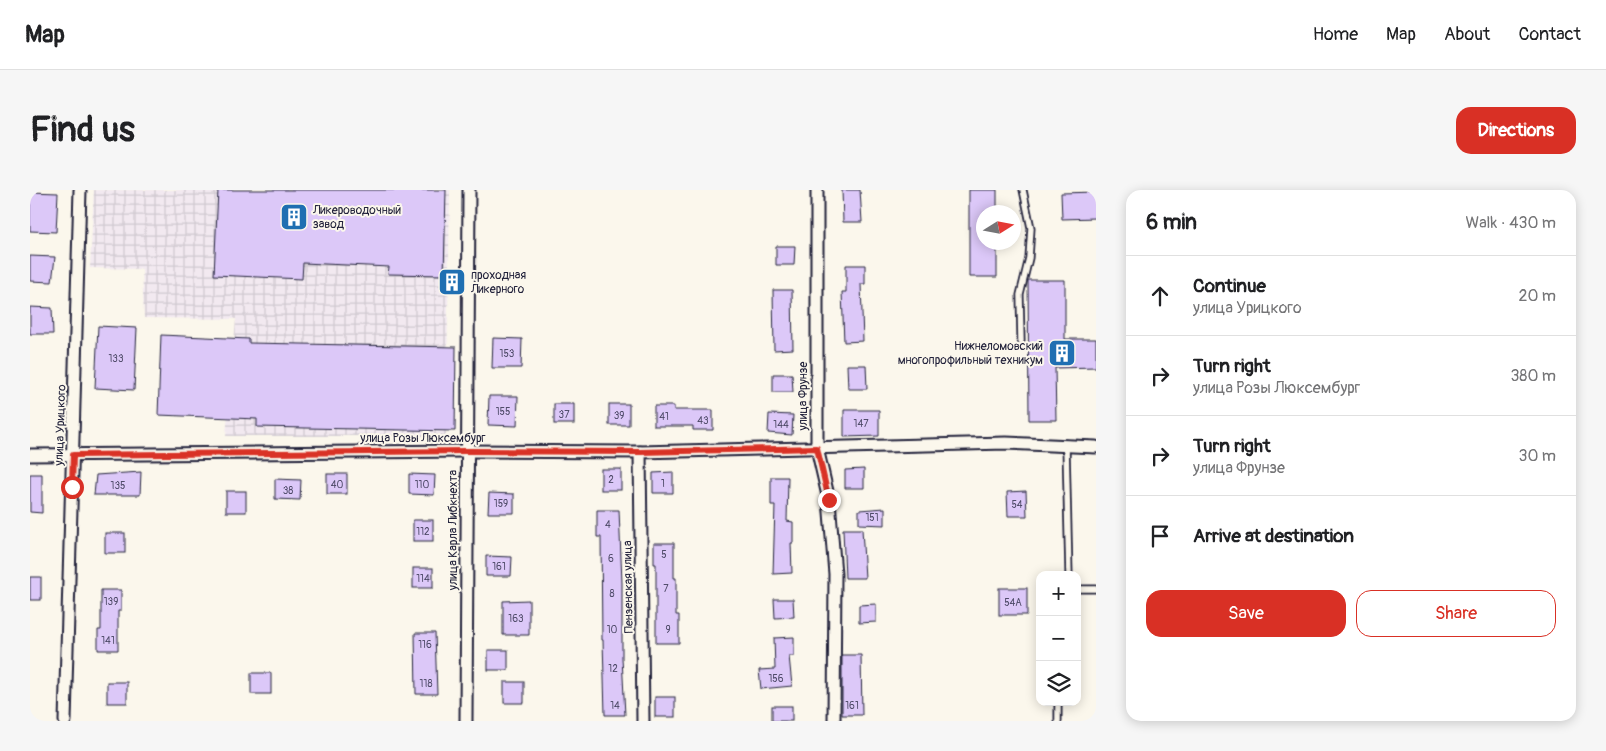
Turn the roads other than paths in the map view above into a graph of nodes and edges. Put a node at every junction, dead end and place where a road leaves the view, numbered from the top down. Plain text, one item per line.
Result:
1 (80, 190) edge
2 (469, 190) edge
3 (817, 190) edge
4 (1023, 190) edge
5 (1021, 341) dead end
6 (1066, 447) junction
7 (1096, 447) edge
8 (817, 448) junction
9 (466, 451) junction
10 (640, 452) junction
11 (30, 455) edge
12 (73, 455) junction
13 (1069, 571) edge
14 (1081, 589) edge
15 (1096, 589) edge
16 (1058, 706) edge
17 (65, 721) edge
18 (466, 721) edge
19 (643, 721) edge
20 (834, 721) edge
21 (1058, 721) edge

1 - 12 street, улица Урицкого
2 - 9 street, улица Карла Либкнехта
3 - 8 street, улица Фрунзе
4 - 5 lane
6 - 7 street, улица Розы Люксембург
6 - 8 street, улица Розы Люксембург
6 - 13 lane
8 - 10 street, улица Розы Люксембург
8 - 20 street, улица Фрунзе
9 - 10 street, улица Розы Люксембург
9 - 12 street, улица Розы Люксембург
9 - 18 street, улица Карла Либкнехта
10 - 19 street, Пензенская улица
11 - 12 street, улица Розы Люксембург
12 - 17 street, улица Урицкого
14 - 15 lane
16 - 21 lane

